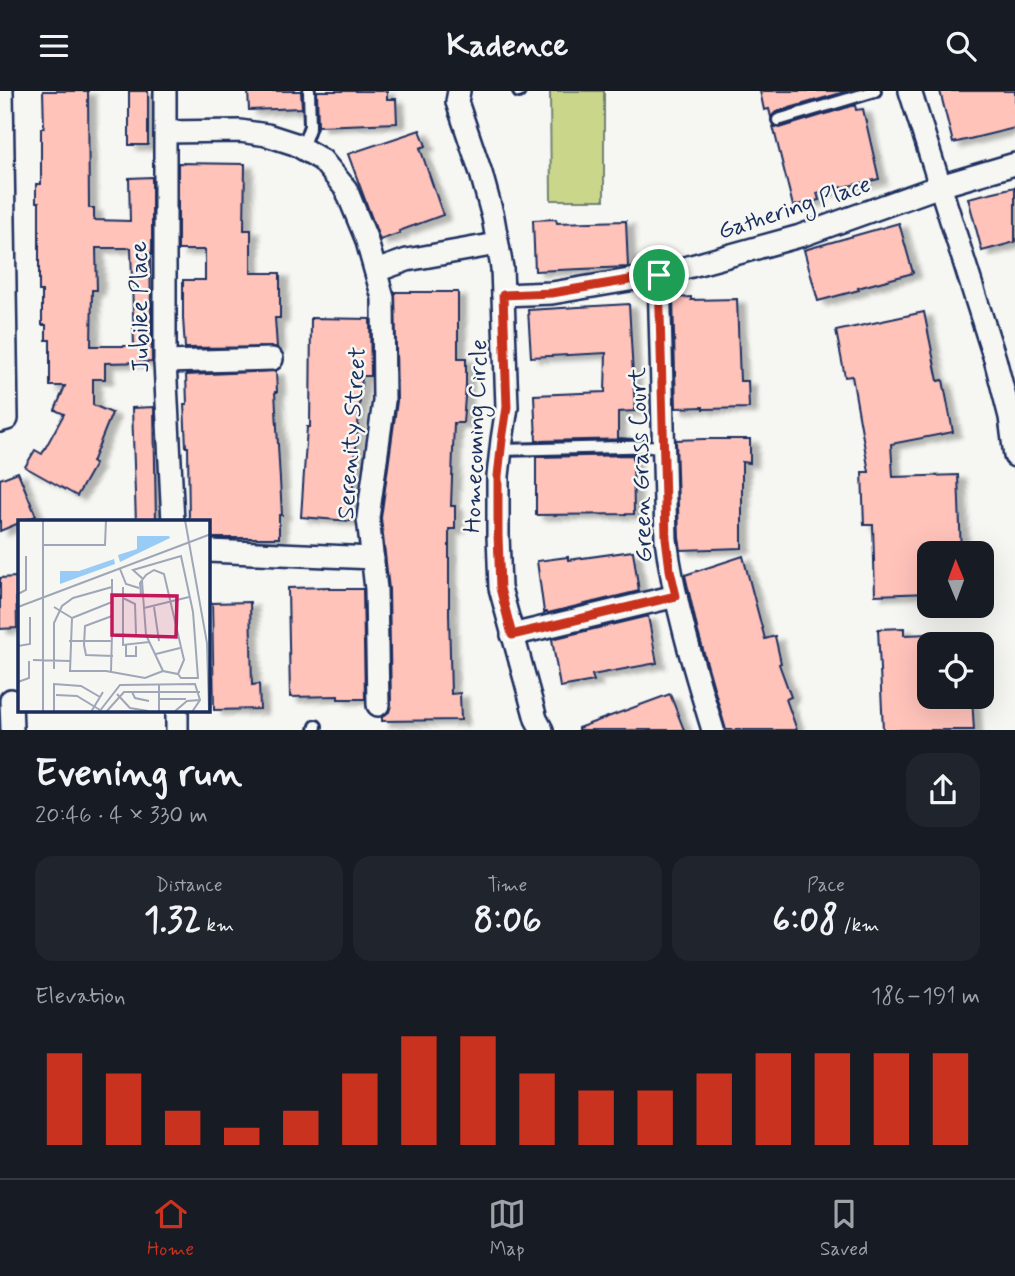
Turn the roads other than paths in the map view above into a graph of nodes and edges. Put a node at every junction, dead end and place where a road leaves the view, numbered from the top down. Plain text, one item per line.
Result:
1 (2, 91) edge
2 (164, 91) edge
3 (309, 91) edge
4 (875, 91) edge
5 (910, 91) edge
6 (453, 95) edge
7 (778, 120) dead end
8 (164, 132) junction
9 (302, 149) junction
10 (1015, 164) edge
11 (940, 186) junction
12 (2, 200) edge
13 (497, 244) junction
14 (376, 271) junction
15 (659, 275) junction
16 (503, 295) junction
17 (272, 359) dead end
18 (166, 362) junction
19 (1006, 365) edge
20 (4, 420) edge
21 (663, 446) junction
22 (501, 450) junction
23 (1015, 456) edge
24 (173, 520) edge
25 (210, 551) edge
26 (373, 558) junction
27 (676, 596) junction
28 (512, 635) junction
29 (11, 700) dead end
30 (378, 705) dead end
31 (12, 730) edge
32 (542, 730) edge
33 (713, 730) edge

1 - 12 street
2 - 8 street, Jubilee Place
3 - 9 lane
4 - 7 lane
5 - 11 street
6 - 13 street, Homecoming Circle
8 - 9 street, Serenity Street
8 - 18 street, Jubilee Place
9 - 14 street, Serenity Street
10 - 11 street, Gathering Place
11 - 15 street, Gathering Place
11 - 19 street
12 - 20 street
13 - 14 street
13 - 16 street, Homecoming Circle
14 - 26 street, Serenity Street
15 - 16 street, Gathering Place
15 - 21 street, Green Grass Court
16 - 22 street, Homecoming Circle
17 - 18 street
18 - 24 street, Jubilee Place
19 - 23 street
21 - 22 lane
21 - 27 street, Green Grass Court
22 - 28 street, Homecoming Circle
25 - 26 street
26 - 30 street, Serenity Street
27 - 28 street
27 - 33 street, Green Grass Court
28 - 32 street, Homecoming Circle
29 - 31 street

